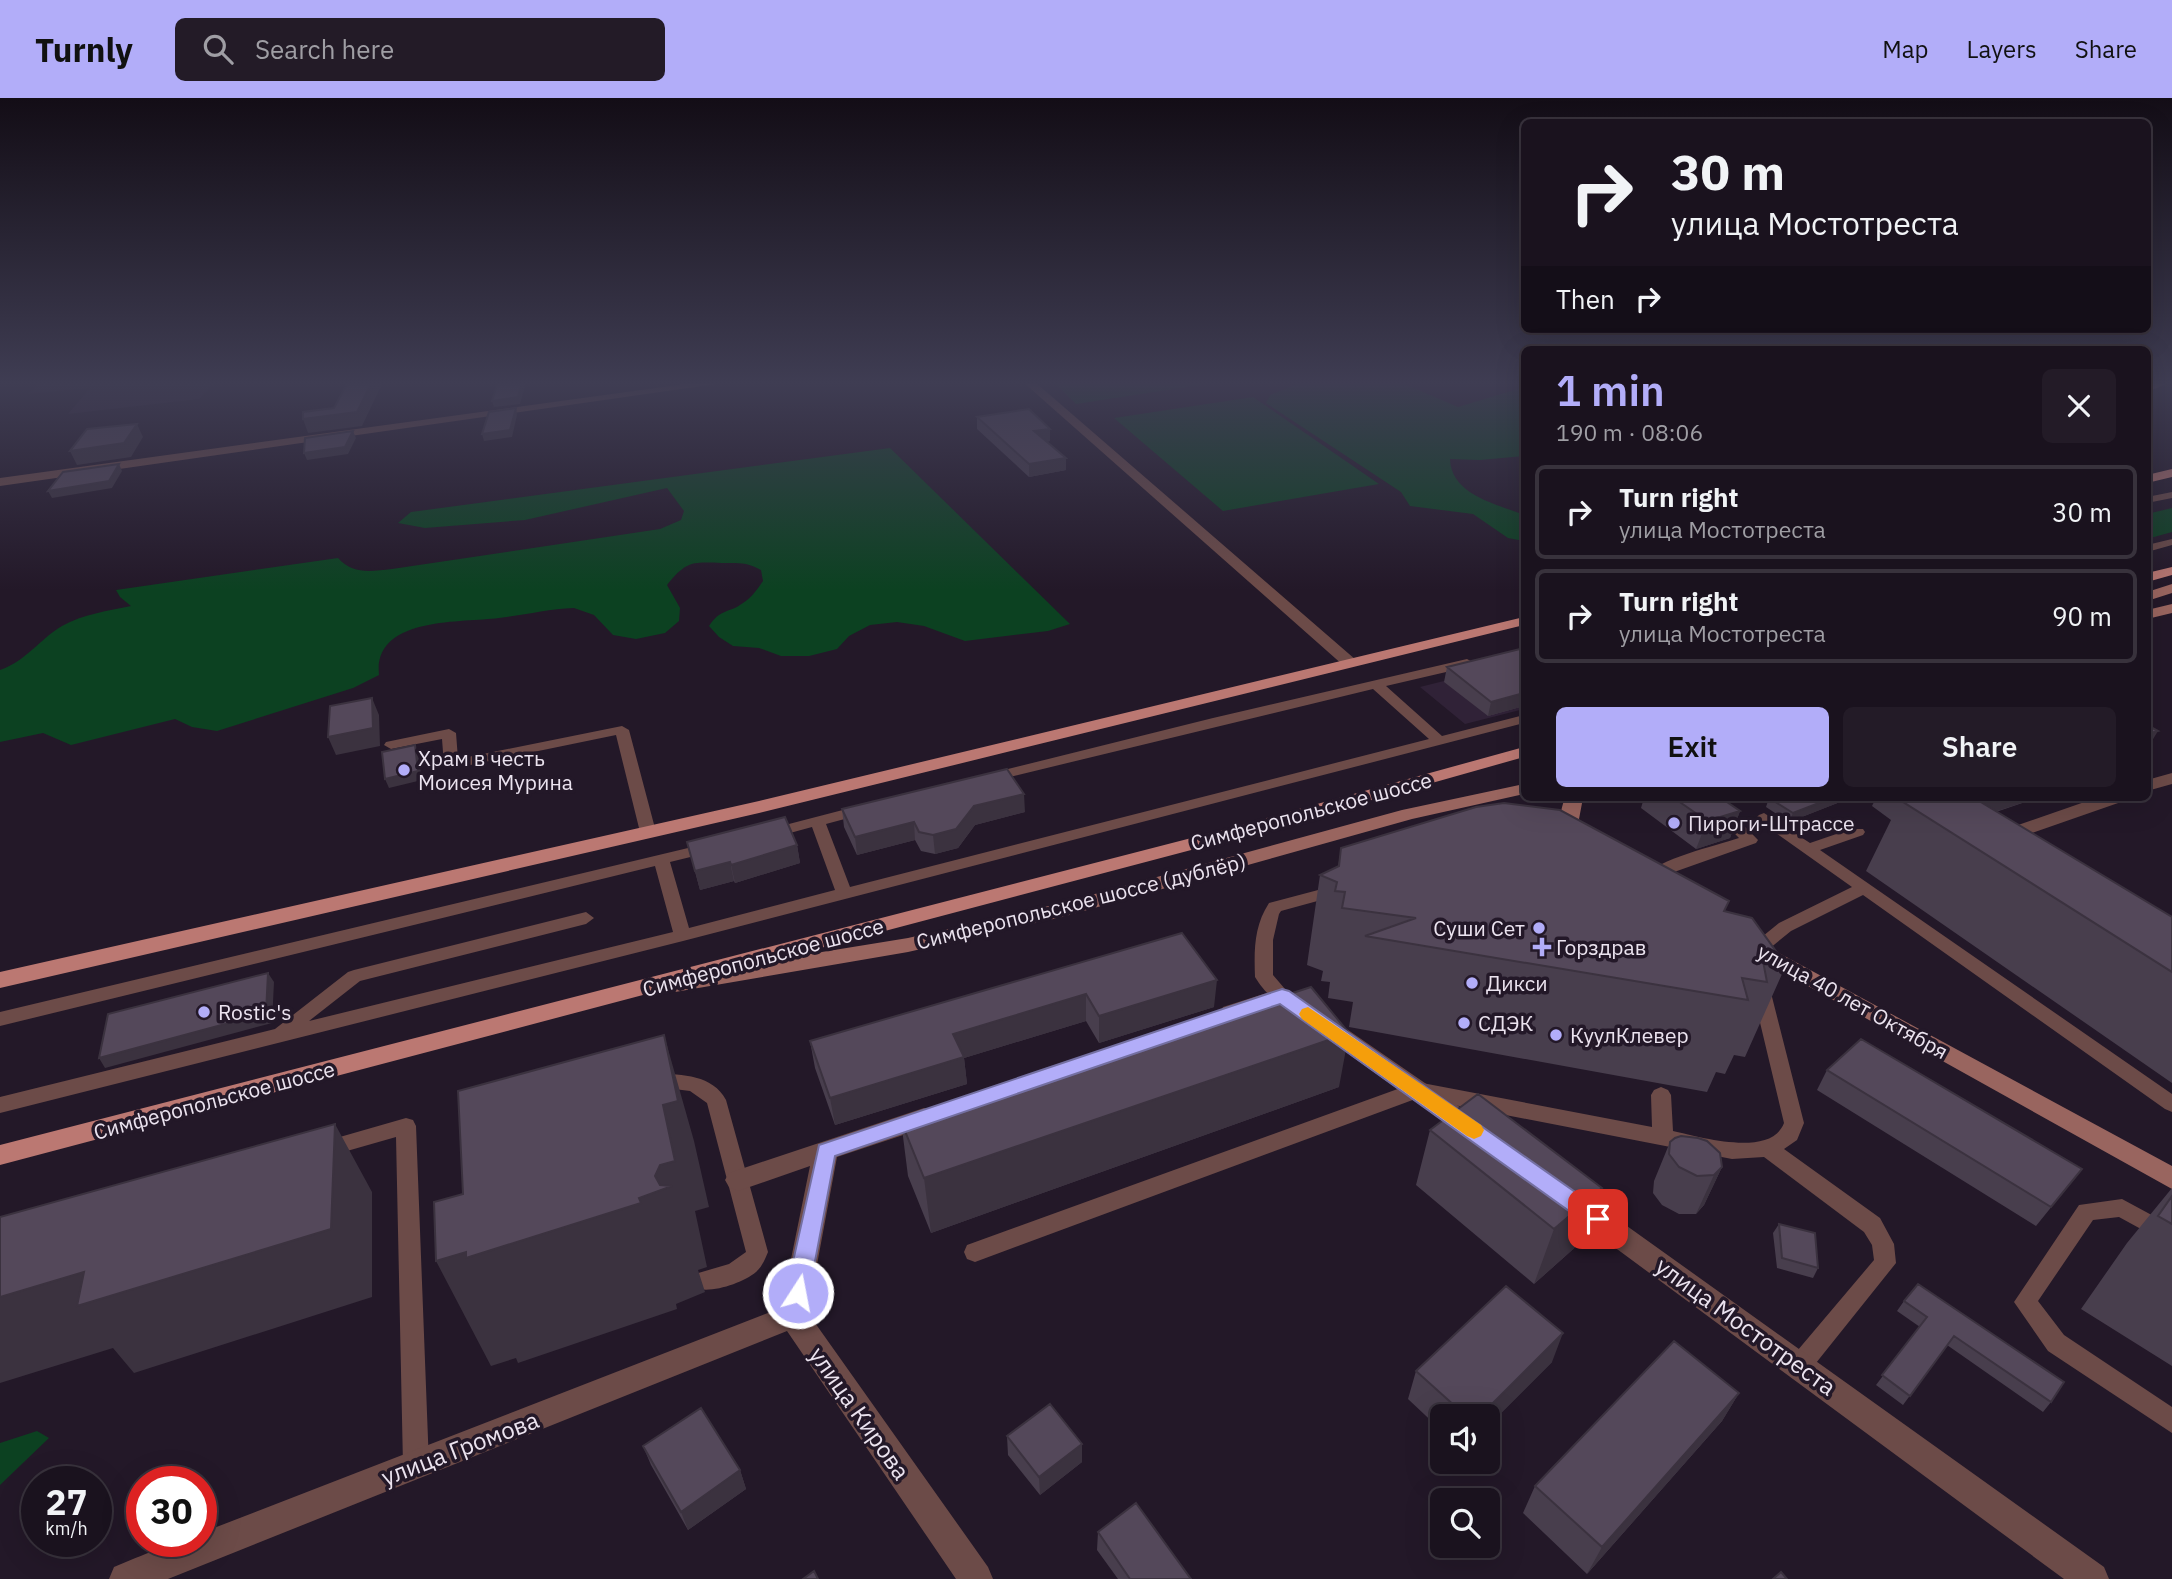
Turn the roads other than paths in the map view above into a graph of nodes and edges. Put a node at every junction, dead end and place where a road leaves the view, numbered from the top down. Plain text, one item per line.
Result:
1 (224, 451) edge
2 (1107, 451) edge
3 (2172, 473) edge
4 (2151, 478) edge
5 (0, 482) edge
6 (2172, 495) edge
7 (2151, 499) edge
8 (2172, 542) edge
9 (2151, 548) edge
10 (2172, 572) edge
11 (2151, 577) edge
12 (2172, 588) edge
13 (2151, 596) edge
14 (2172, 608) edge
15 (2151, 614) edge
16 (1521, 622) edge
17 (1484, 659) edge
18 (1350, 663) junction
19 (1376, 684) junction
20 (1521, 720) edge
21 (1439, 741) junction
22 (391, 745) dead end
23 (1521, 754) edge
24 (2172, 778) edge
25 (976, 782) edge
26 (2151, 785) edge
27 (1521, 790) edge
28 (1573, 801) edge
29 (1719, 801) edge
30 (2105, 801) edge
31 (884, 805) edge
32 (1409, 814) junction
33 (1500, 817) edge
34 (1764, 818) dead end
35 (818, 821) junction
36 (648, 832) junction
37 (1857, 832) dead end
38 (753, 838) edge
39 (1560, 842) edge
40 (727, 844) edge
41 (1979, 845) edge
42 (1808, 849) junction
43 (662, 860) junction
44 (1638, 881) joint
45 (1350, 886) edge
46 (1864, 888) junction
47 (845, 894) junction
48 (1666, 896) edge
49 (586, 918) dead end
50 (683, 935) junction
51 (1735, 935) edge
52 (1758, 949) junction
53 (1788, 965) junction
54 (0, 980) edge
55 (1740, 981) edge
56 (1761, 989) junction
57 (632, 991) junction
58 (1282, 996) junction
59 (0, 1018) edge
60 (1204, 1023) edge
61 (280, 1035) junction
62 (640, 1083) edge
63 (1417, 1090) junction
64 (1661, 1095) dead end
65 (2172, 1104) edge
66 (0, 1105) edge
67 (943, 1111) edge
68 (1663, 1136) junction
69 (1496, 1146) edge
70 (1768, 1150) junction
71 (826, 1151) junction
72 (0, 1155) edge
73 (301, 1156) edge
74 (2172, 1178) edge
75 (738, 1180) junction
76 (1552, 1187) edge
77 (2172, 1237) edge
78 (975, 1252) dead end
79 (703, 1281) dead end
80 (793, 1317) junction
81 (1800, 1365) junction
82 (2172, 1421) edge
83 (416, 1465) junction
84 (126, 1579) edge
85 (975, 1579) edge
86 (2092, 1579) edge

1 - 5 street
2 - 18 street
3 - 4 main road
6 - 7 lane
8 - 9 lane
10 - 11 main road
12 - 13 main road
14 - 15 main road
16 - 18 main road
17 - 19 lane
18 - 36 main road
19 - 21 lane
19 - 25 lane
20 - 21 lane
21 - 47 lane
22 - 36 lane
23 - 57 main road, Симферопольское шоссе
24 - 26 street
27 - 32 main road, Симферопольское шоссе (дублёр)
28 - 39 main road
29 - 44 lane
30 - 41 street
31 - 35 lane
32 - 33 main road
32 - 57 main road, Симферопольское шоссе (дублёр)
34 - 42 lane
35 - 38 lane
35 - 47 lane
36 - 54 main road
37 - 42 lane
40 - 43 lane
42 - 46 lane
43 - 50 lane
43 - 59 lane
44 - 48 main road
45 - 58 lane
46 - 52 lane
46 - 65 lane
47 - 50 lane
49 - 61 lane
50 - 61 lane
51 - 52 main road, улица 40 лет Октября
52 - 53 main road, улица 40 лет Октября
53 - 56 lane
53 - 74 main road, улица 40 лет Октября
55 - 56 lane
56 - 70 lane
57 - 72 main road, Симферопольское шоссе
58 - 60 street
58 - 63 street
61 - 66 lane
62 - 75 lane
63 - 68 lane
63 - 69 street
63 - 78 lane
64 - 68 lane
67 - 71 street
68 - 70 lane
70 - 81 lane
71 - 75 street
71 - 80 street
73 - 83 lane
75 - 79 lane
76 - 81 street, улица Мостотреста
77 - 82 lane
80 - 83 street, улица Громова
80 - 85 street, улица Кирова
81 - 86 street, улица Мостотреста
83 - 84 street, улица Громова

